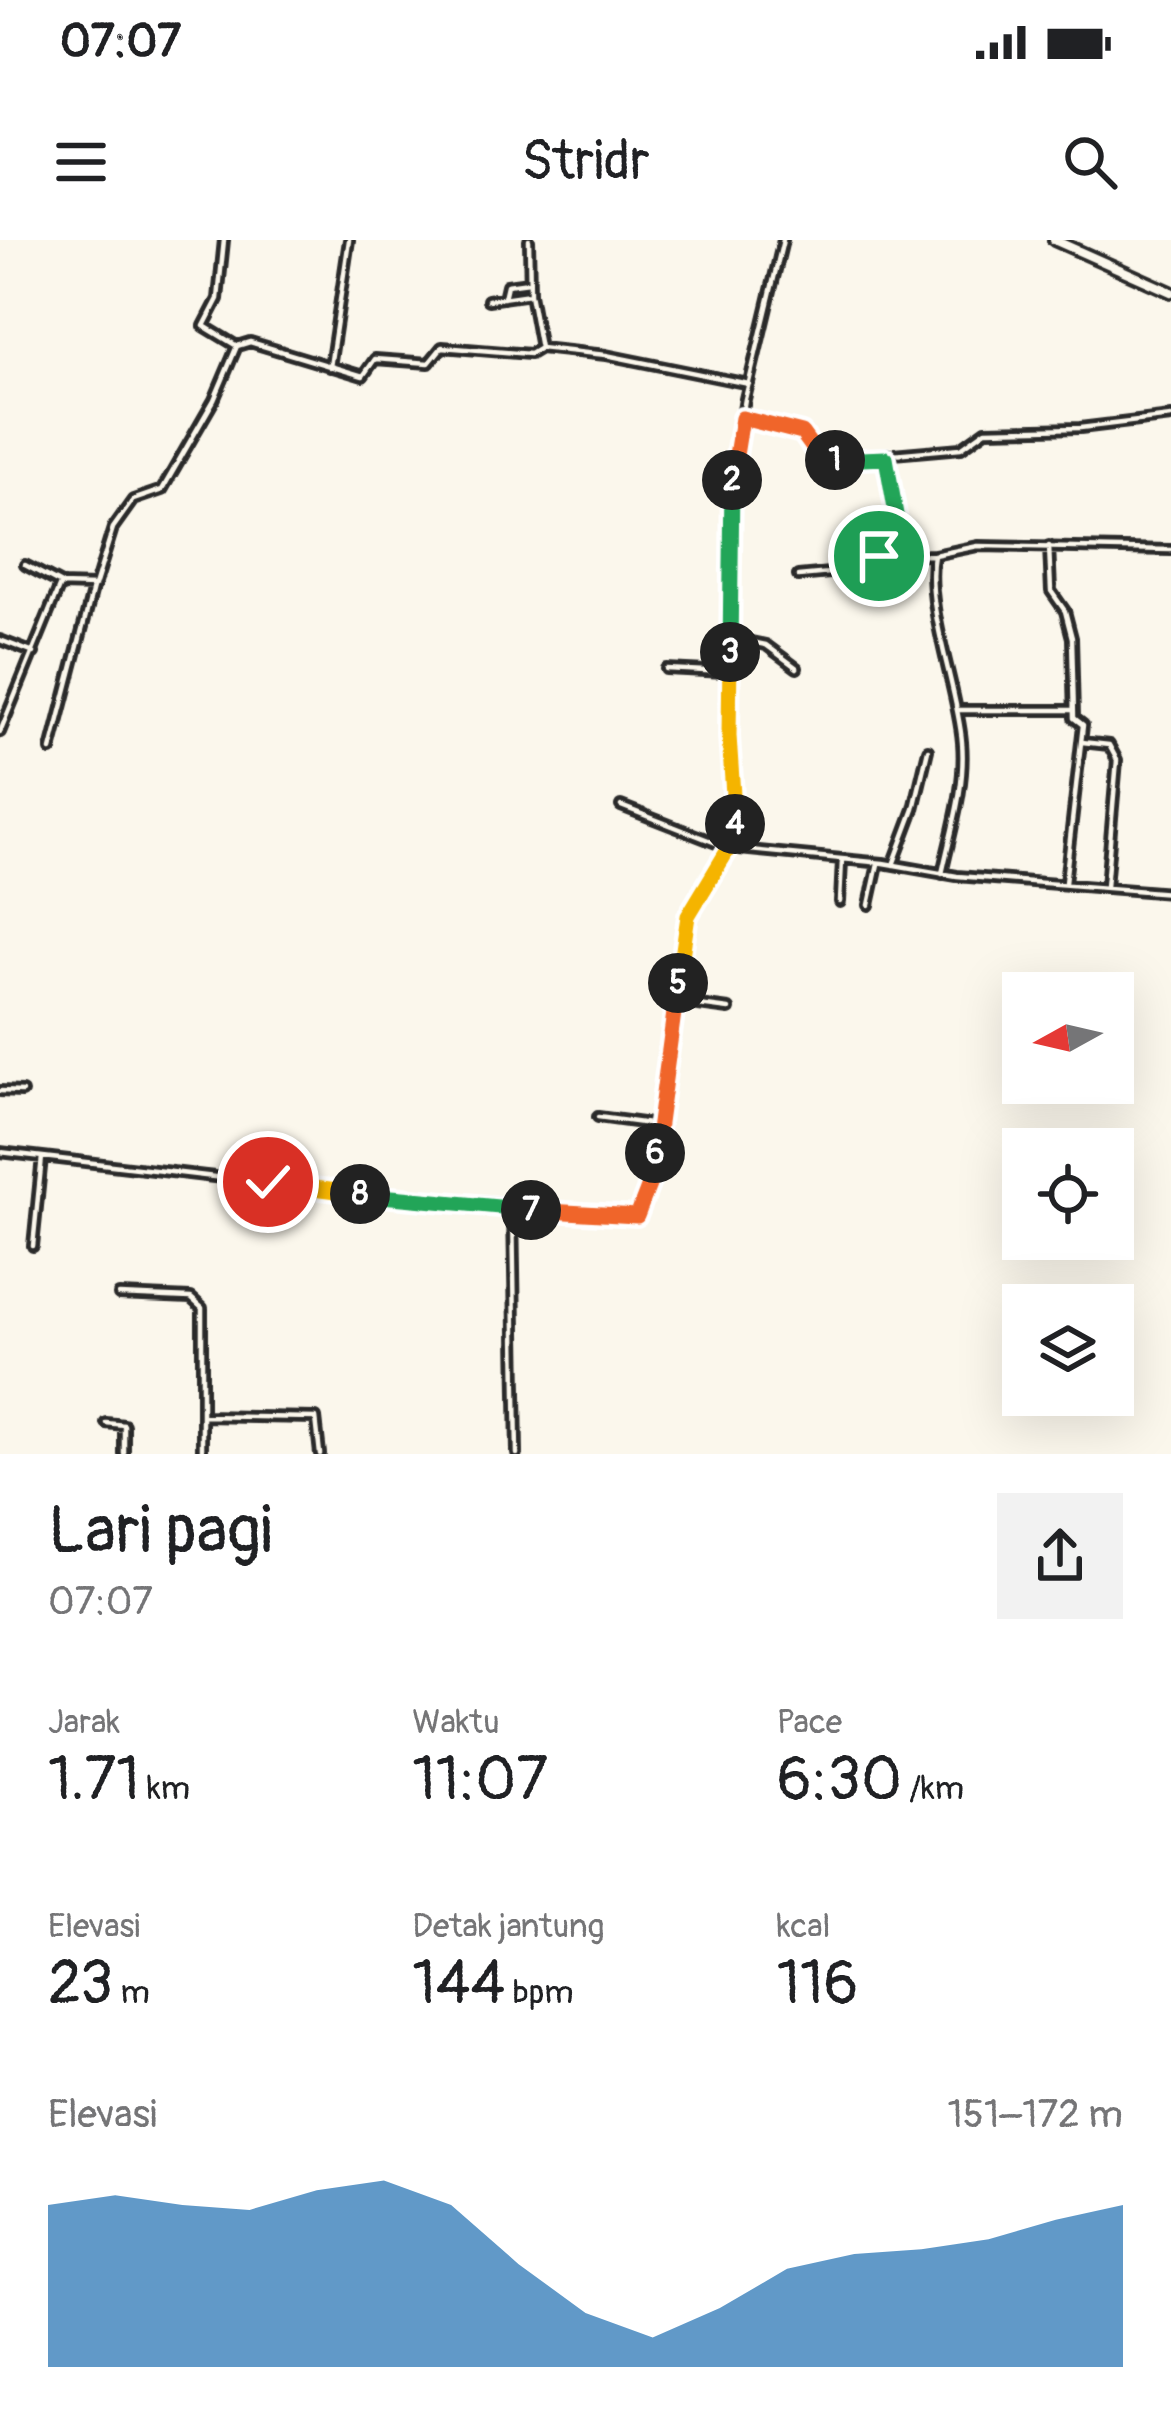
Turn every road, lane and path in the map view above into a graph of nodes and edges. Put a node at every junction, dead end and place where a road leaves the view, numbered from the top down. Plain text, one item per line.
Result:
1 (224, 240) edge
2 (349, 240) edge
3 (529, 240) edge
4 (783, 240) edge
5 (1054, 240) edge
6 (1074, 245) edge
7 (530, 282) junction
8 (1171, 292) edge
9 (530, 294) junction
10 (504, 298) junction
11 (488, 300) dead end
12 (237, 346) junction
13 (540, 348) junction
14 (330, 368) junction
15 (749, 384) junction
16 (1171, 417) edge
17 (742, 418) junction
18 (886, 458) junction
19 (1049, 546) junction
20 (1171, 550) edge
21 (903, 554) junction
22 (934, 555) junction
23 (25, 565) dead end
24 (798, 576) dead end
25 (61, 584) junction
26 (93, 588) junction
27 (732, 638) junction
28 (0, 640) edge
29 (34, 653) junction
30 (797, 668) dead end
31 (666, 669) dead end
32 (728, 672) junction
33 (956, 710) junction
34 (1073, 710) junction
35 (0, 732) edge
36 (1082, 742) junction
37 (51, 750) dead end
38 (928, 750) dead end
39 (621, 806) dead end
40 (729, 848) junction
41 (842, 860) junction
42 (878, 863) junction
43 (893, 865) junction
44 (942, 874) junction
45 (1065, 884) junction
46 (1106, 887) junction
47 (1171, 892) edge
48 (840, 902) dead end
49 (869, 905) dead end
50 (676, 1002) junction
51 (729, 1009) dead end
52 (0, 1091) edge
53 (22, 1092) dead end
54 (598, 1117) dead end
55 (658, 1125) junction
56 (0, 1152) edge
57 (43, 1157) junction
58 (513, 1209) junction
59 (33, 1246) dead end
60 (119, 1294) dead end
61 (202, 1416) junction
62 (106, 1423) dead end
63 (124, 1454) edge
64 (202, 1454) edge
65 (320, 1454) edge
66 (518, 1454) edge

1 - 12 street
2 - 14 street
3 - 7 street
4 - 15 street
5 - 6 main road
6 - 8 main road
7 - 9 street
7 - 10 street
9 - 10 street
9 - 13 street
10 - 11 street
12 - 14 street
12 - 26 street
13 - 14 street
13 - 15 street
15 - 17 street
16 - 18 street
17 - 18 street
17 - 27 street
18 - 21 street
19 - 20 street
19 - 22 street
19 - 34 street
21 - 22 street
21 - 24 street
22 - 33 street
23 - 25 street
25 - 26 street
25 - 29 street
26 - 37 street
27 - 30 street
27 - 32 street
28 - 29 street
29 - 35 street
31 - 32 street
32 - 40 street
33 - 34 street
33 - 44 street
34 - 36 street
36 - 45 street
36 - 46 street
38 - 43 street
39 - 40 street
40 - 41 street
40 - 50 street
41 - 42 street
41 - 48 street
42 - 43 street
42 - 49 street
43 - 44 street
44 - 45 street
45 - 46 street
46 - 47 street
50 - 51 street
50 - 55 street
52 - 53 street
54 - 55 street
55 - 58 street
56 - 57 street
57 - 58 street
57 - 59 street
58 - 66 street
60 - 61 street
61 - 64 street
61 - 65 street
62 - 63 street

